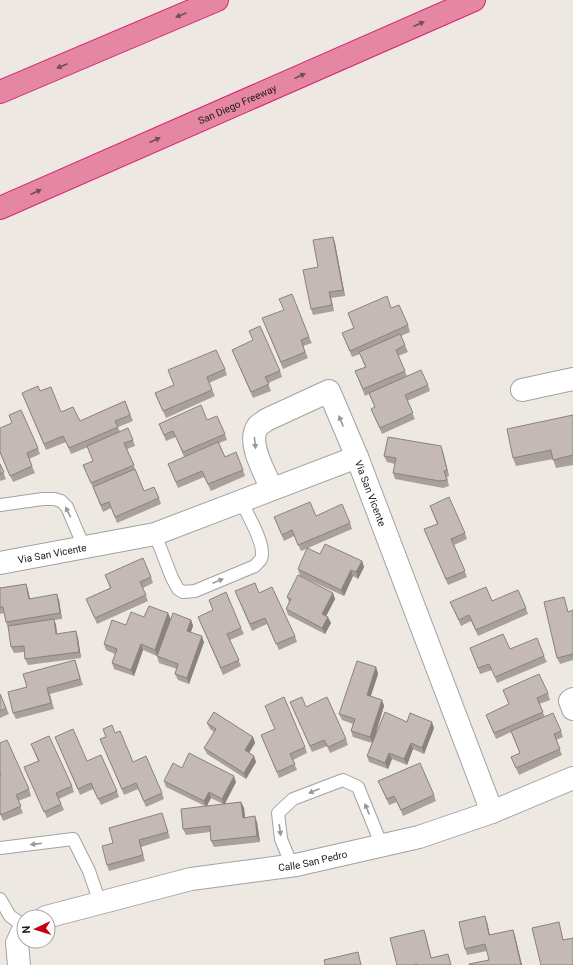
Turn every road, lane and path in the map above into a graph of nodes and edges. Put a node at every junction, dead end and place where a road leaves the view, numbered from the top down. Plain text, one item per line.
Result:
1 (217, 0) edge
2 (474, 0) edge
3 (0, 92) edge
4 (0, 208) edge
5 (573, 379) edge
6 (522, 390) dead end
7 (356, 457) junction
8 (272, 489) junction
9 (240, 501) junction
10 (0, 505) edge
11 (156, 534) junction
12 (84, 547) junction
13 (0, 563) edge
14 (573, 699) edge
15 (573, 709) edge
16 (573, 778) edge
17 (492, 812) junction
18 (382, 846) junction
19 (0, 848) edge
20 (292, 866) junction
21 (0, 898) edge
22 (100, 903) junction
23 (56, 914) edge
24 (16, 921) edge
25 (18, 949) edge
26 (19, 965) edge

1 -> 3 highway
4 -> 2 highway, San Diego Freeway
5 - 6 street
7 - 8 street, Via San Vicente
7 -> 8 street
7 - 17 street, Via San Vicente
8 - 9 street, Via San Vicente
9 - 11 street, Via San Vicente
11 -> 9 lane
12 -> 10 lane
11 - 12 street, Via San Vicente
12 - 13 street, Via San Vicente
14 - 15 street
16 - 17 street, Calle San Pedro
17 - 18 street, Calle San Pedro
18 - 20 street, Calle San Pedro
18 -> 20 lane
22 -> 19 lane
20 - 22 street, Calle San Pedro
21 - 24 lane
22 - 23 street, Calle San Pedro
25 - 26 street

